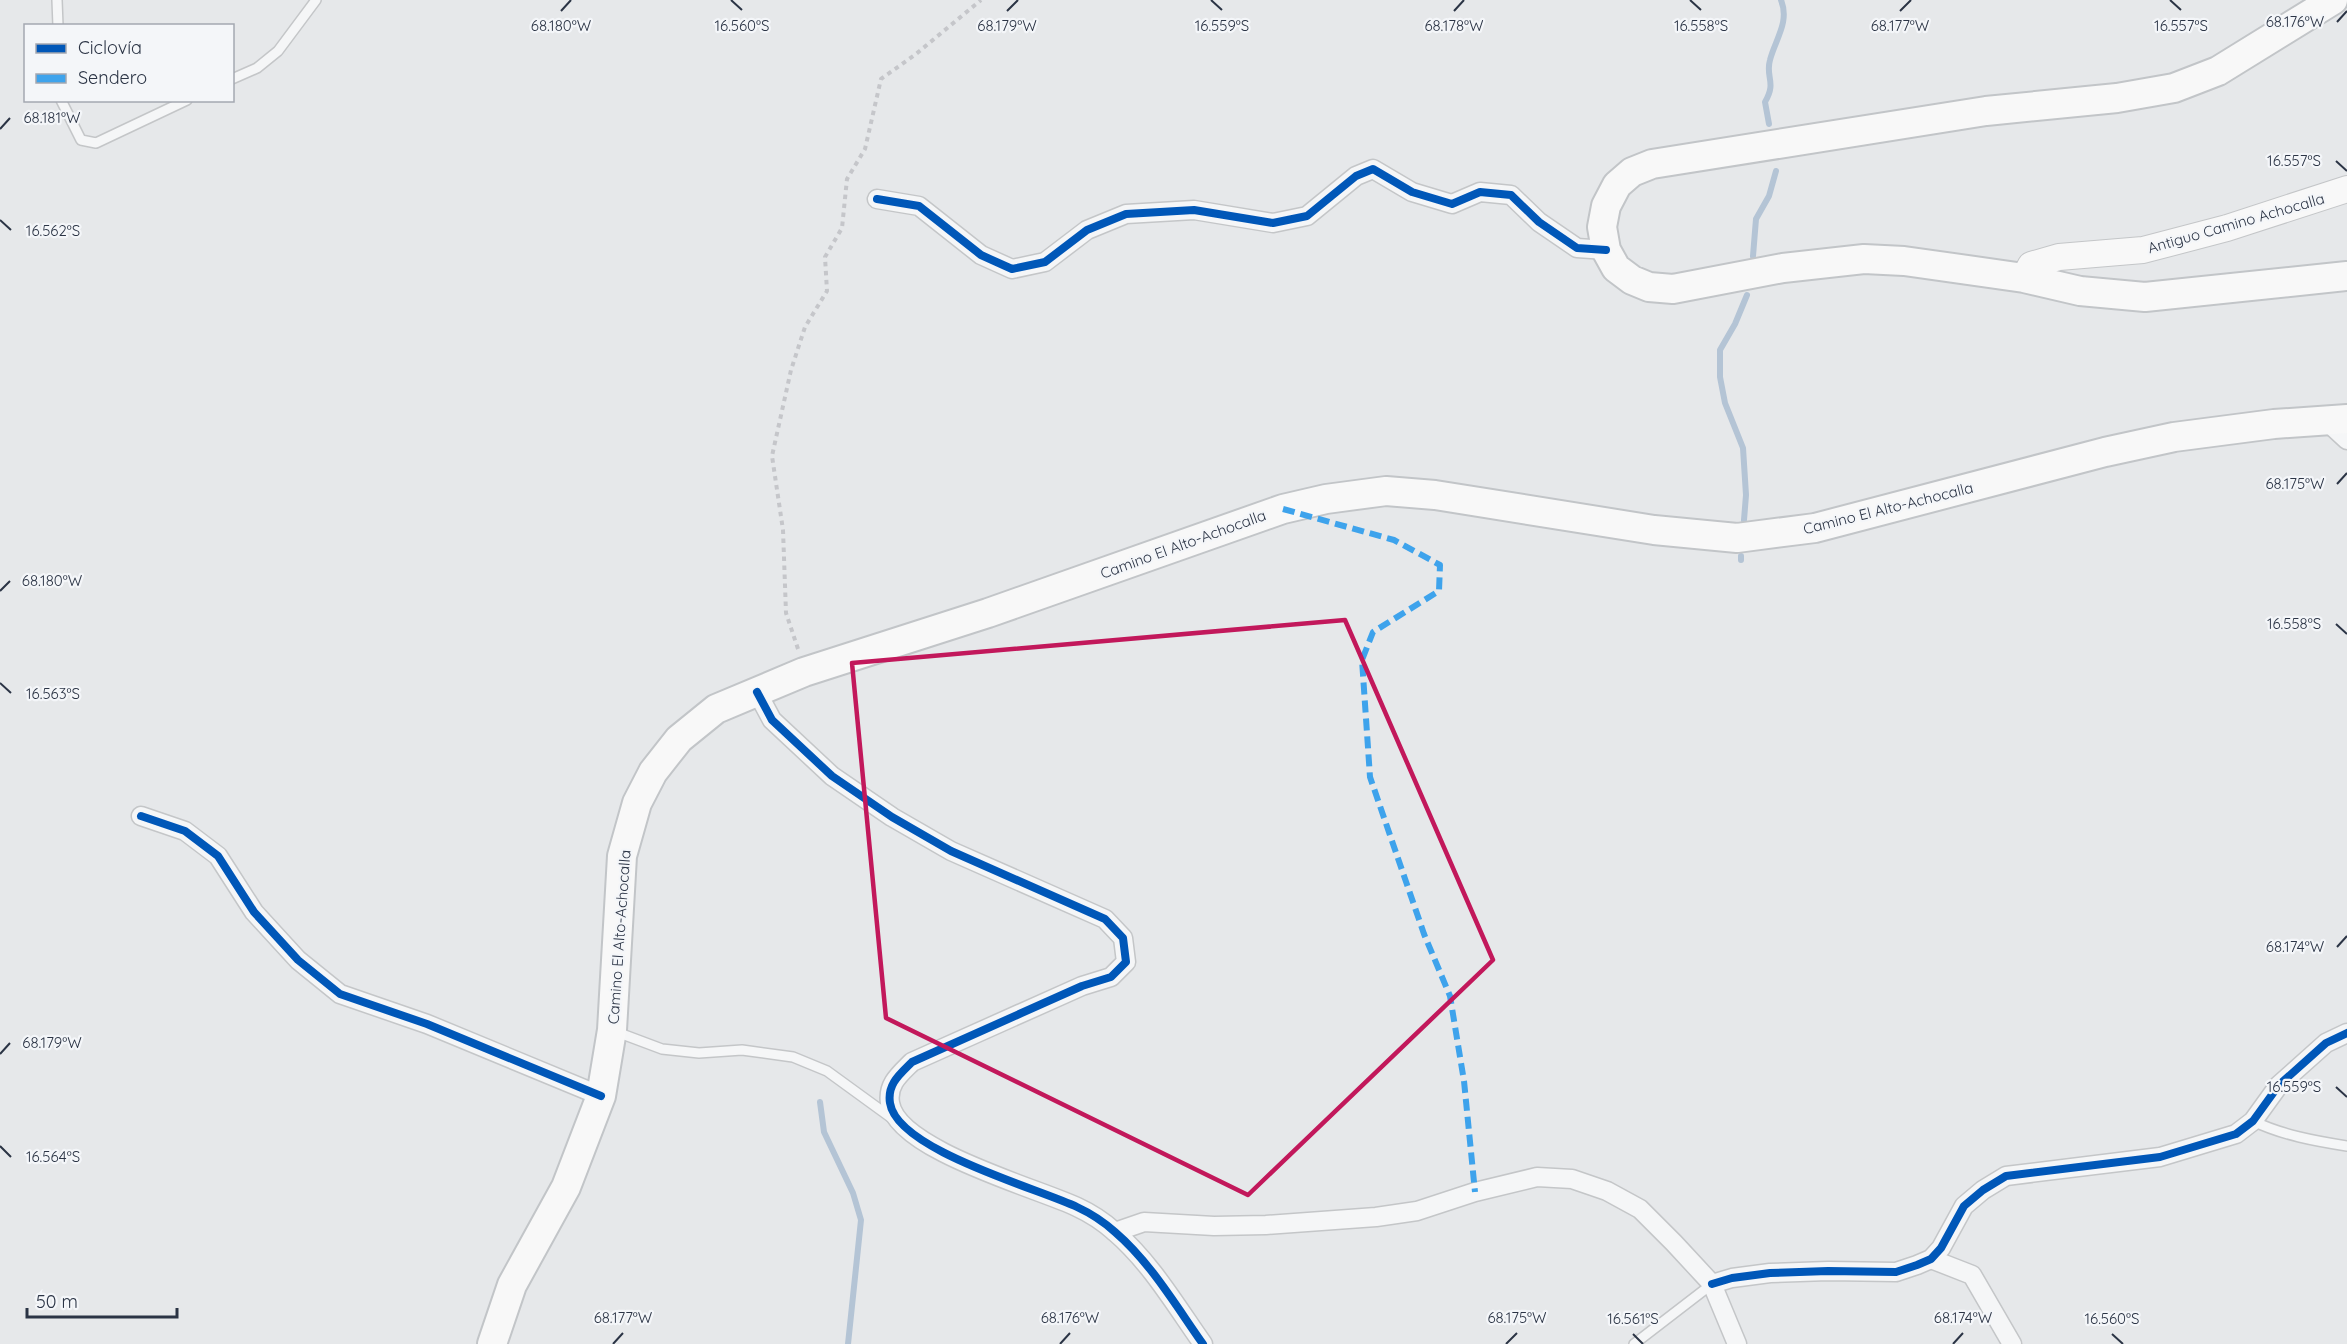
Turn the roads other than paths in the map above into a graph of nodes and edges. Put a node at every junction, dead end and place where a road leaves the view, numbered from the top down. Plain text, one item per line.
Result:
1 (57, 0) edge
2 (316, 0) edge
3 (2333, 0) edge
4 (58, 24) edge
5 (234, 78) edge
6 (62, 102) edge
7 (183, 102) edge
8 (2347, 189) edge
9 (877, 199) dead end
10 (1606, 250) junction
11 (2347, 276) edge
12 (2024, 278) junction
13 (2342, 426) edge
14 (757, 692) junction
15 (141, 816) dead end
16 (612, 1030) junction
17 (2347, 1033) edge
18 (601, 1096) junction
19 (2253, 1121) junction
20 (898, 1122) junction
21 (2347, 1146) edge
22 (1115, 1232) junction
23 (1931, 1259) junction
24 (1712, 1284) junction
25 (492, 1344) edge
26 (1203, 1344) edge
27 (1634, 1344) edge
28 (1737, 1344) edge
29 (2012, 1344) edge

1 - 4 lane
2 - 5 lane
3 - 10 main road
6 - 7 lane
8 - 12 main road, Antiguo Camino Achocalla
9 - 10 street
10 - 12 main road
11 - 12 main road
13 - 14 main road, Camino El Alto-Achocalla
14 - 16 main road, Camino El Alto-Achocalla
14 - 20 street
15 - 18 street
16 - 18 main road, Camino El Alto-Achocalla
16 - 20 lane
17 - 19 street
18 - 25 main road, Camino El Alto-Achocalla
19 - 21 lane
19 - 23 street
20 - 22 street
22 - 24 street
22 - 26 street
23 - 24 street
23 - 29 street
24 - 27 lane
24 - 28 street

